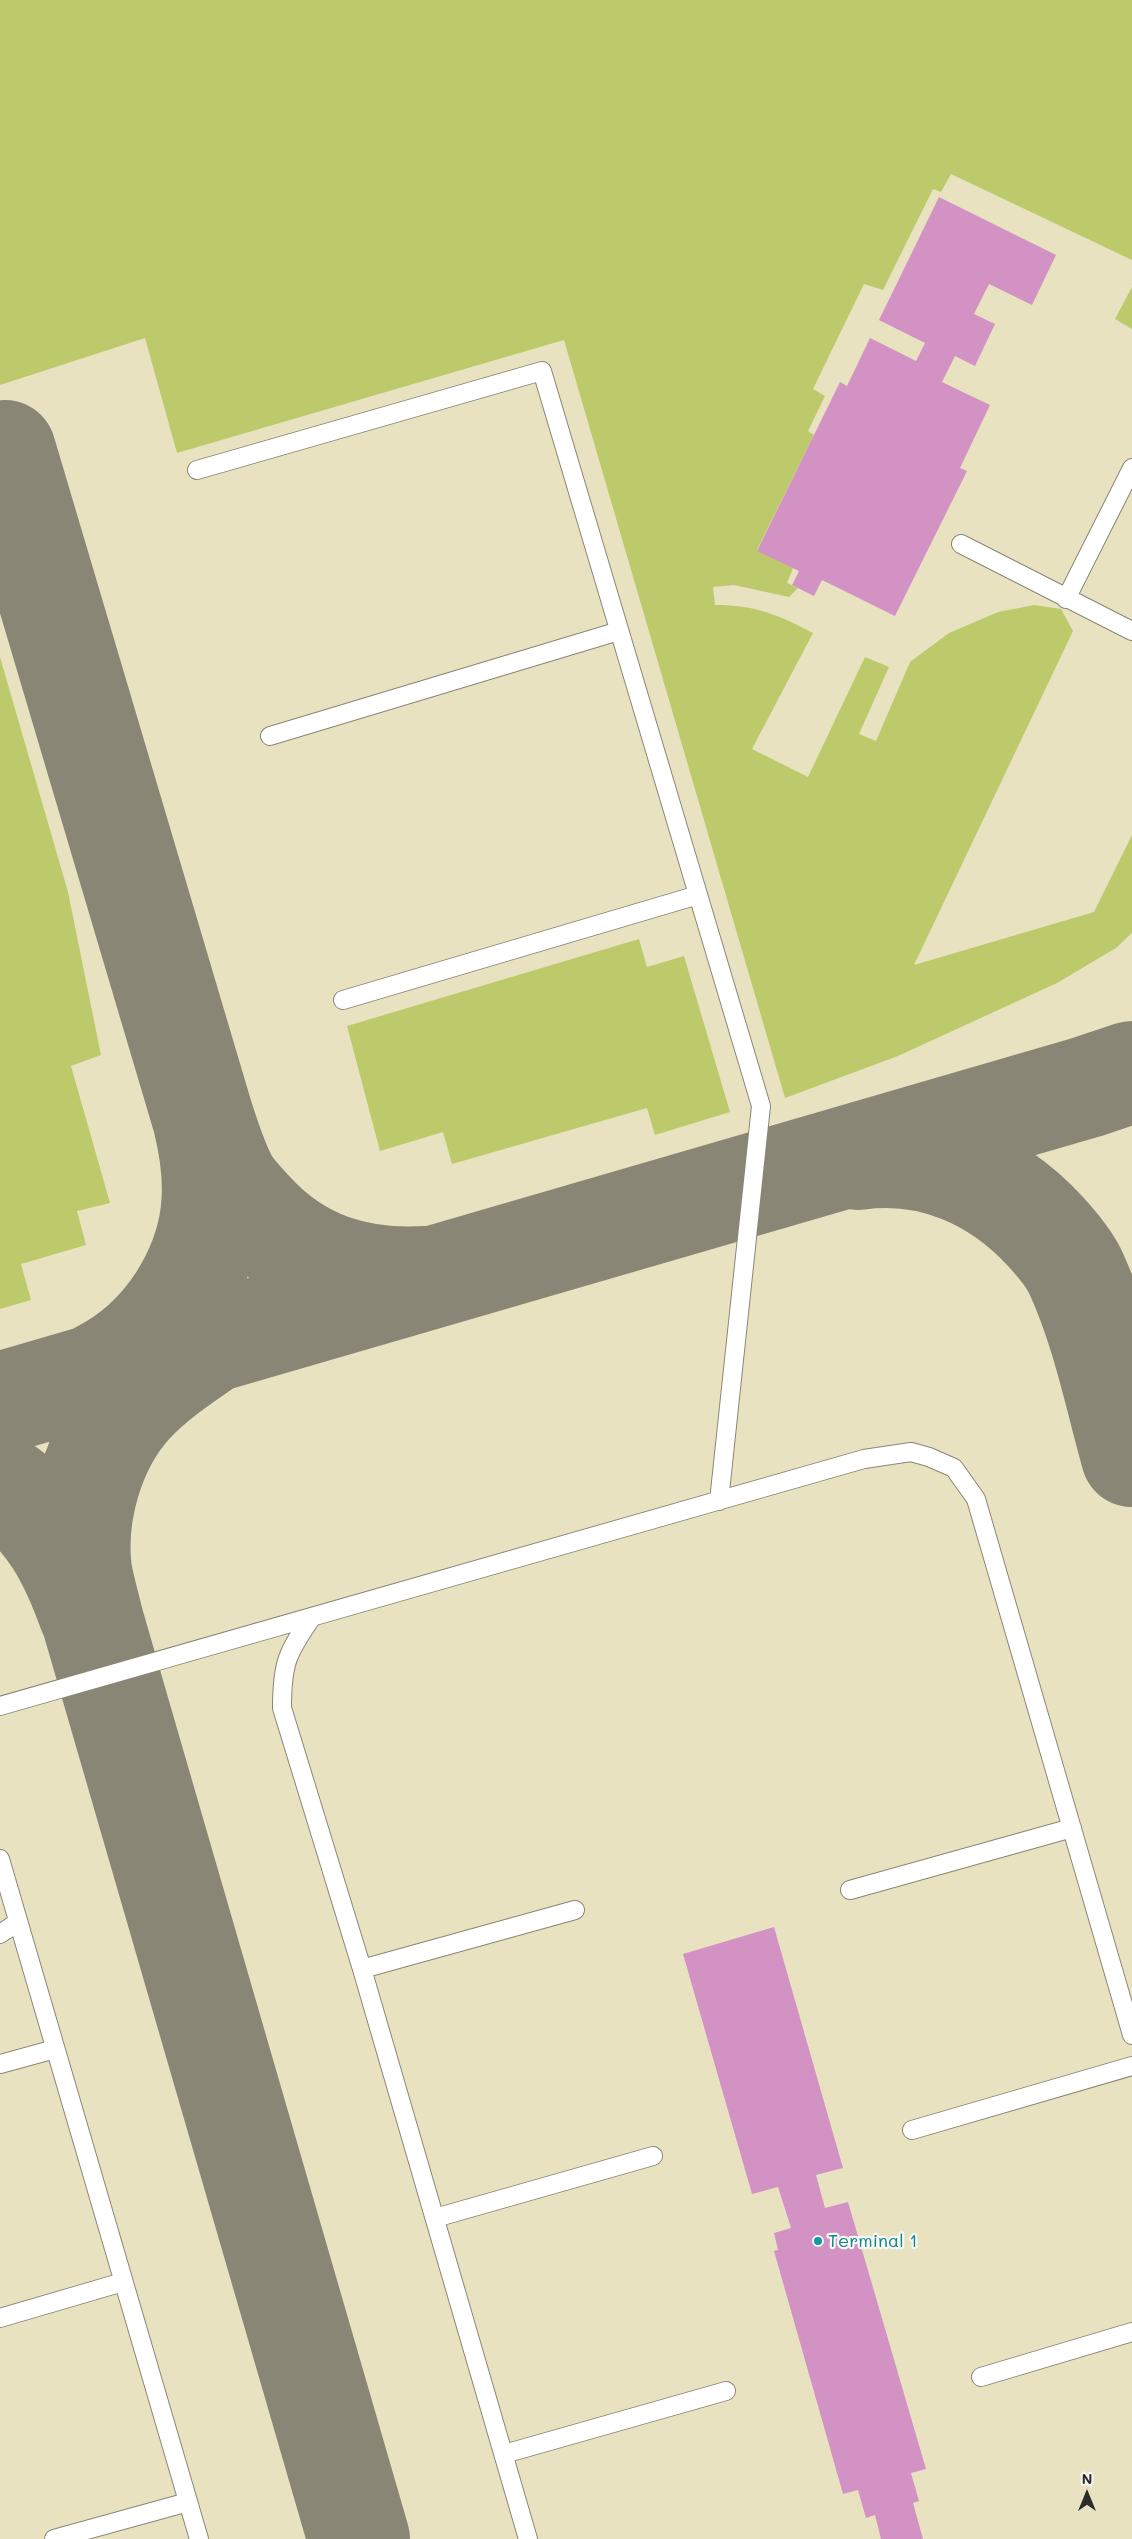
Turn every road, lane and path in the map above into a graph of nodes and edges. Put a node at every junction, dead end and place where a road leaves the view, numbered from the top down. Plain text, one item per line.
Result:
1 (1132, 468) edge
2 (197, 470) dead end
3 (961, 544) dead end
4 (1066, 598) junction
5 (619, 631) junction
6 (1132, 631) edge
7 (270, 736) dead end
8 (698, 895) junction
9 (343, 1000) dead end
10 (719, 1501) junction
11 (312, 1617) junction
12 (0, 1706) edge
13 (1072, 1828) junction
14 (0, 1859) edge
15 (850, 1890) dead end
16 (575, 1910) dead end
17 (18, 1922) junction
18 (0, 1934) edge
19 (362, 1969) junction
20 (1132, 2035) edge
21 (55, 2049) junction
22 (0, 2064) edge
23 (1132, 2066) edge
24 (912, 2130) dead end
25 (653, 2156) dead end
26 (435, 2218) junction
27 (123, 2282) junction
28 (0, 2318) edge
29 (1132, 2332) edge
30 (981, 2377) dead end
31 (726, 2390) dead end
32 (504, 2454) junction
33 (188, 2502) junction
34 (54, 2539) edge
35 (198, 2539) edge
36 (528, 2539) edge

1 - 4 lane
2 - 5 lane
3 - 4 lane
4 - 6 lane
5 - 7 lane
5 - 8 lane
8 - 9 lane
8 - 10 lane
10 - 11 lane
10 - 13 lane
11 - 12 lane
11 - 19 lane
13 - 15 lane
13 - 20 lane
14 - 17 lane
16 - 19 lane
17 - 18 lane
17 - 21 lane
19 - 26 lane
21 - 22 lane
21 - 27 lane
23 - 24 lane
25 - 26 lane
26 - 32 lane
27 - 28 lane
27 - 33 lane
29 - 30 lane
31 - 32 lane
32 - 36 lane
33 - 34 lane
33 - 35 lane

